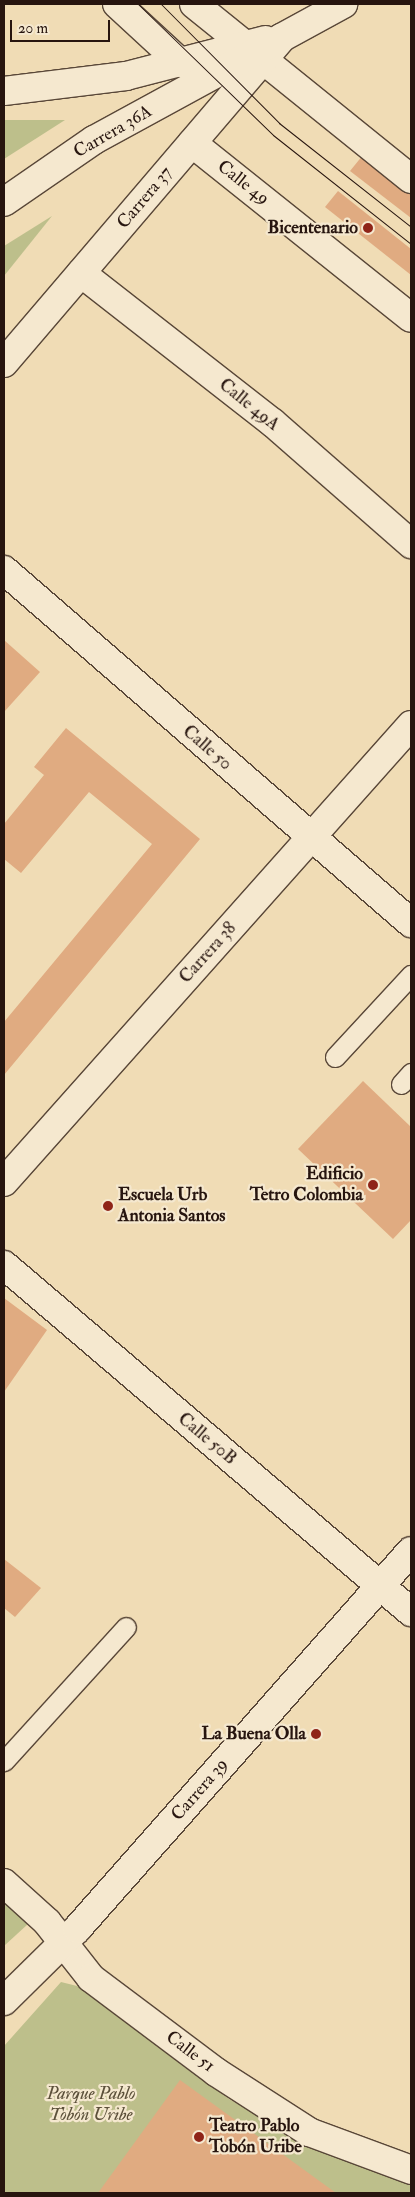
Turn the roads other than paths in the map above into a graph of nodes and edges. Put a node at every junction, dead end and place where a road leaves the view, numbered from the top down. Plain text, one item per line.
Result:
1 (118, 4) edge
2 (194, 4) edge
3 (343, 4) edge
4 (255, 53) junction
5 (181, 63) junction
6 (226, 69) joint
7 (4, 91) edge
8 (192, 143) junction
9 (411, 179) edge
10 (4, 202) edge
11 (81, 273) junction
12 (411, 318) edge
13 (4, 363) edge
14 (411, 544) edge
15 (4, 570) edge
16 (411, 725) edge
17 (310, 838) junction
18 (411, 923) edge
19 (411, 975) edge
20 (335, 1058) dead end
21 (4, 1182) edge
22 (4, 1265) edge
23 (411, 1551) edge
24 (380, 1586) junction
25 (411, 1612) edge
26 (126, 1627) dead end
27 (4, 1761) edge
28 (4, 1883) edge
29 (64, 1944) junction
30 (4, 2001) edge
31 (411, 2170) edge

1 - 5 street
2 - 4 street
3 - 4 street, Carrera 37
4 - 5 street
4 - 6 street, Carrera 37
4 - 8 street, Carrera 37
4 - 9 street
5 - 7 street
6 - 10 street, Carrera 36A
8 - 11 street, Carrera 37
8 - 12 street, Calle 49
11 - 13 street, Carrera 37
11 - 14 street, Calle 49A
15 - 17 street, Calle 50
16 - 17 street, Carrera 38
17 - 18 street, Calle 50
17 - 21 street, Carrera 38
19 - 20 lane
22 - 24 street, Calle 50B
23 - 24 street, Carrera 39
24 - 25 street, Calle 50B
24 - 29 street, Carrera 39
26 - 27 lane
28 - 29 street, Calle 51
29 - 30 street, Carrera 39
29 - 31 street, Calle 51

